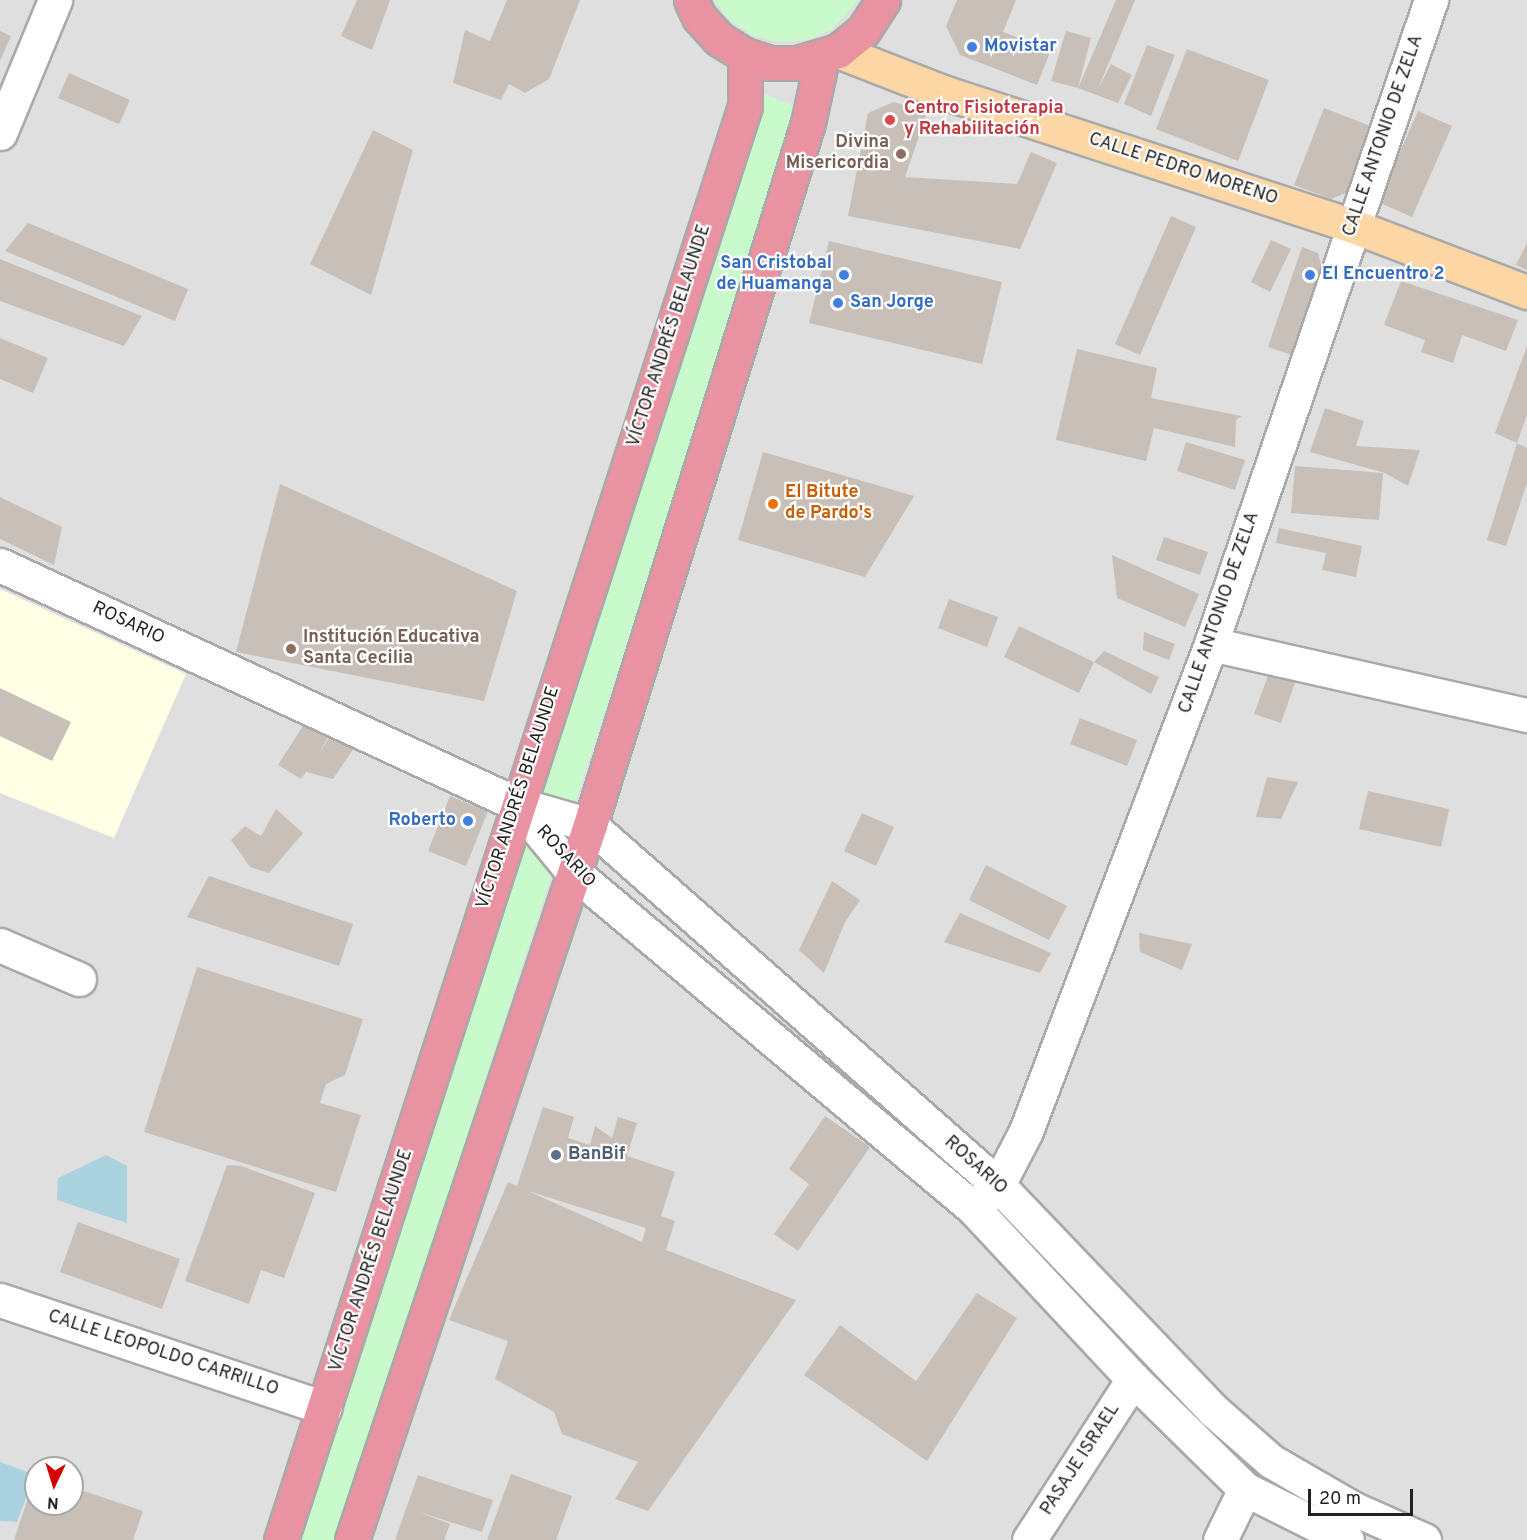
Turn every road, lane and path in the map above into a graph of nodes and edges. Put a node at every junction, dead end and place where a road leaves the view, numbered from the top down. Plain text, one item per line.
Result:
1 (55, 0) edge
2 (691, 0) edge
3 (883, 0) edge
4 (1431, 0) edge
5 (745, 55) junction
6 (830, 55) junction
7 (0, 133) edge
8 (1353, 226) junction
9 (1527, 292) edge
10 (0, 564) edge
11 (1211, 644) junction
12 (1527, 716) edge
13 (517, 804) junction
14 (590, 825) junction
15 (572, 871) junction
16 (0, 945) edge
17 (79, 979) dead end
18 (998, 1185) junction
19 (974, 1208) junction
20 (0, 1300) edge
21 (1132, 1379) junction
22 (325, 1408) junction
23 (1245, 1488) junction
24 (1341, 1539) edge
25 (281, 1540) edge
26 (352, 1540) edge
27 (1029, 1540) edge
28 (1220, 1540) edge
29 (1424, 1540) edge

1 - 7 street
2 - 5 highway
3 - 6 highway
4 - 8 street, CALLE ANTONIO DE ZELA
5 - 6 highway
5 - 13 highway, VÍCTOR ANDRÉS BELAUNDE
6 - 8 main road, CALLE PEDRO MORENO
6 - 14 highway
8 - 9 main road, CALLE PEDRO MORENO
8 - 11 street, CALLE ANTONIO DE ZELA
10 - 13 street, ROSARIO
11 - 12 street
11 - 18 street, CALLE ANTONIO DE ZELA
13 - 14 street, ROSARIO
13 - 15 street, ROSARIO
13 - 22 highway, VÍCTOR ANDRÉS BELAUNDE
14 - 15 highway
14 - 18 street, ROSARIO
15 - 19 street, ROSARIO
15 - 26 highway
16 - 17 street
18 - 19 street, CALLE ANTONIO DE ZELA
18 - 29 street, ROSARIO
19 - 21 street, ROSARIO
20 - 22 street, CALLE LEOPOLDO CARRILLO
21 - 23 street, ROSARIO
21 - 27 street, PASAJE ISRAEL
22 - 25 highway, VÍCTOR ANDRÉS BELAUNDE
23 - 24 street, ROSARIO
23 - 28 street

